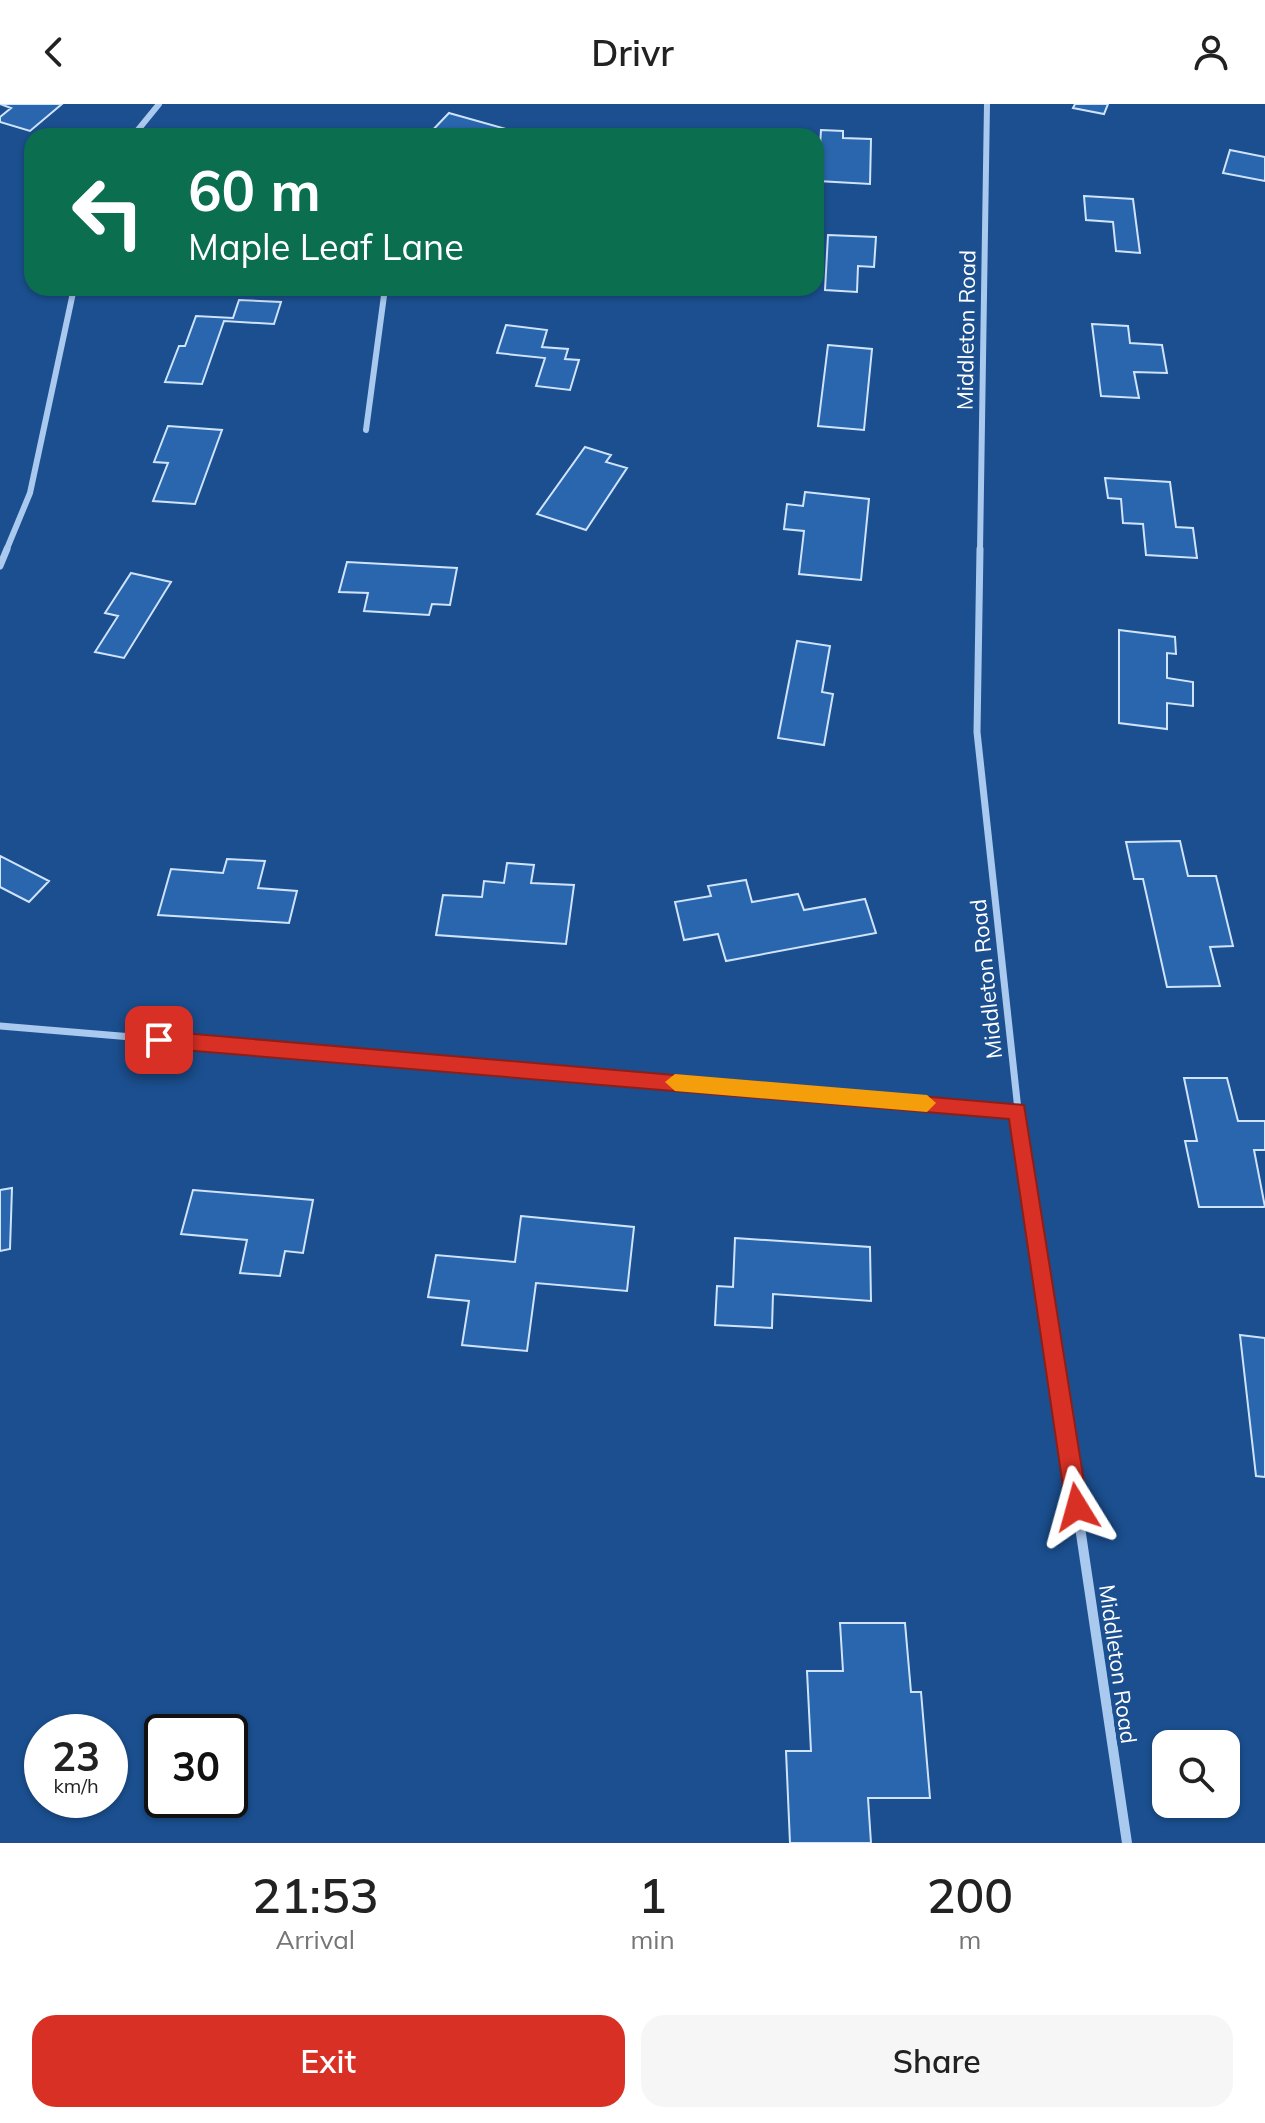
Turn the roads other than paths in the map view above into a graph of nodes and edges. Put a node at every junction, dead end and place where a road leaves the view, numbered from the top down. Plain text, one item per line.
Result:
1 (159, 104) edge
2 (987, 104) edge
3 (140, 128) edge
4 (72, 296) edge
5 (384, 296) edge
6 (366, 430) dead end
7 (0, 566) edge
8 (0, 1026) edge
9 (1018, 1111) junction
10 (1127, 1843) edge

1 - 3 street
2 - 9 street, Middleton Road
4 - 7 street
5 - 6 street
8 - 9 street
9 - 10 street, Middleton Road

